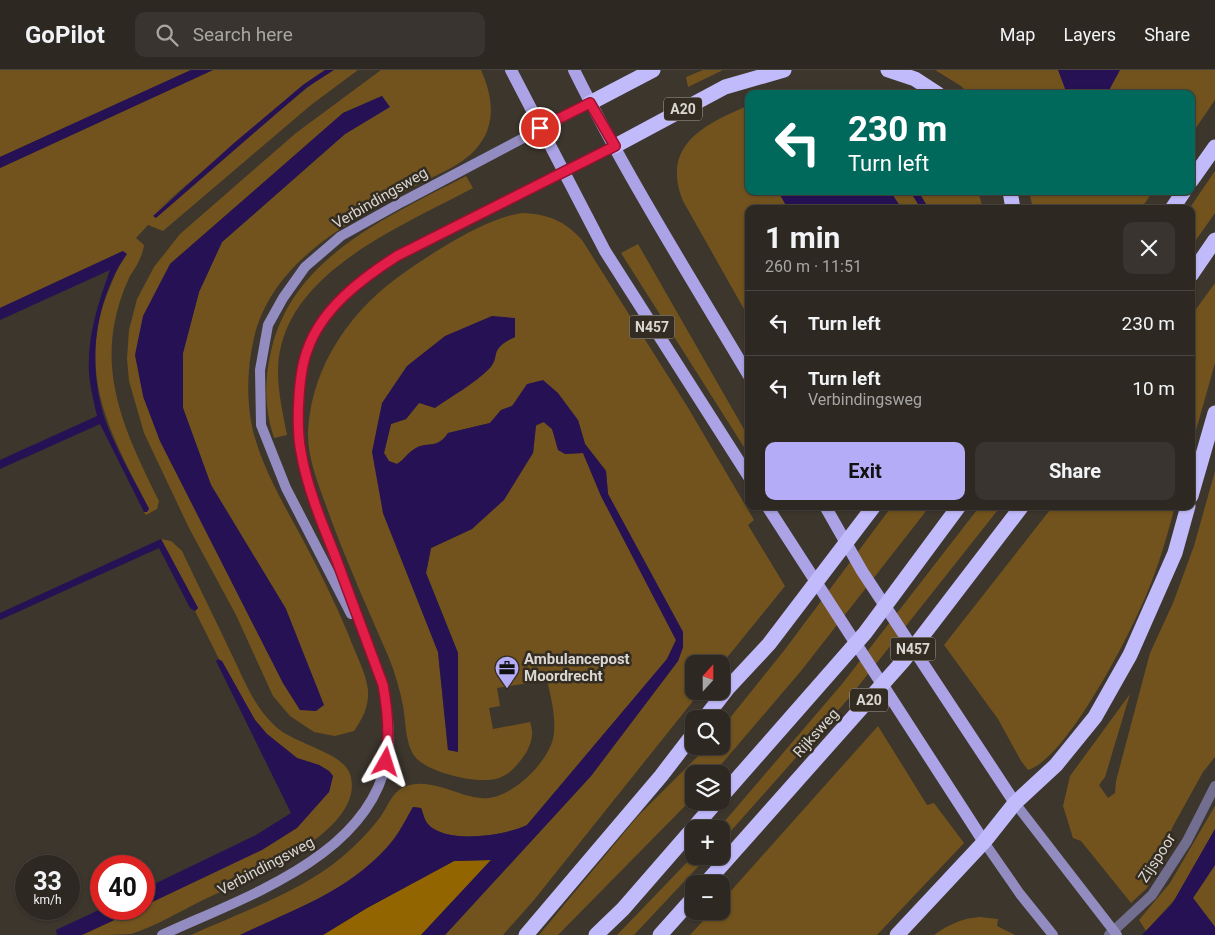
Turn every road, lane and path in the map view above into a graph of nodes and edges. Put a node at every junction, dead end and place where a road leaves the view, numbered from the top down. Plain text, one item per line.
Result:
1 (511, 70) edge
2 (574, 70) edge
3 (653, 70) edge
4 (784, 70) edge
5 (888, 70) edge
6 (932, 90) edge
7 (590, 103) junction
8 (540, 128) junction
9 (615, 146) junction
10 (1215, 147) edge
11 (563, 172) junction
12 (1195, 175) edge
13 (1215, 240) edge
14 (1195, 269) edge
15 (745, 369) edge
16 (1215, 413) edge
17 (745, 471) edge
18 (1195, 482) edge
19 (770, 510) edge
20 (827, 510) edge
21 (871, 510) edge
22 (956, 510) edge
23 (1019, 510) edge
24 (1187, 510) edge
25 (374, 660) junction
26 (711, 710) edge
27 (685, 745) edge
28 (1215, 786) edge
29 (730, 787) edge
30 (1015, 803) junction
31 (709, 810) edge
32 (984, 842) junction
33 (713, 875) edge
34 (685, 907) edge
35 (162, 935) edge
36 (526, 935) edge
37 (596, 935) edge
38 (660, 935) edge
39 (897, 935) edge
40 (1053, 935) edge
41 (1109, 935) edge
42 (1117, 935) edge

1 - 8 main road, N457
2 - 7 main road
3 - 7 highway
4 - 9 highway, A20
5 - 6 highway
7 - 8 street, Verbindingsweg
7 - 9 main road
8 - 11 main road, N457
8 - 25 street, Verbindingsweg
9 - 11 street, Verbindingsweg
9 - 15 main road
10 - 12 highway
11 - 17 main road, N457
11 - 25 street, Verbindingsweg
13 - 14 highway
16 - 18 highway
19 - 32 main road, N457
20 - 30 main road, N457
21 - 26 highway
22 - 29 highway, Rijksweg
23 - 33 highway, Rijksweg / A20
24 - 30 highway
25 - 35 street, Verbindingsweg
27 - 36 highway
28 - 41 street, Zijspoor
30 - 32 highway
30 - 42 street, N457
31 - 37 highway
32 - 39 highway
32 - 40 street, N457
34 - 38 highway

